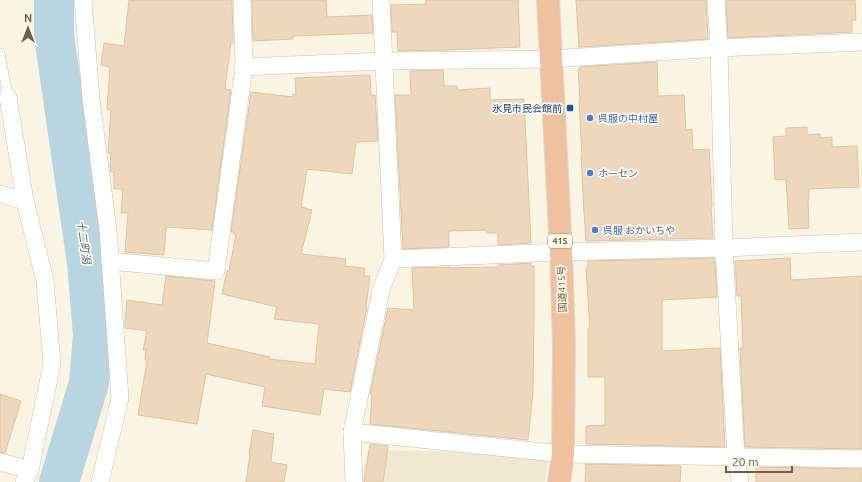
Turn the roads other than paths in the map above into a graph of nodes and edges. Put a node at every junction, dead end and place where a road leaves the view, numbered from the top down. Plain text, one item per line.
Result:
1 (83, 0) edge
2 (242, 0) edge
3 (382, 0) edge
4 (548, 0) edge
5 (716, 0) edge
6 (862, 42) edge
7 (719, 48) junction
8 (0, 52) edge
9 (551, 59) junction
10 (384, 61) junction
11 (244, 66) junction
12 (8, 97) joint
13 (0, 194) edge
14 (24, 201) junction
15 (862, 242) edge
16 (724, 248) junction
17 (561, 252) junction
18 (393, 259) junction
19 (110, 261) junction
20 (352, 432) junction
21 (562, 454) junction
22 (736, 457) junction
23 (862, 459) edge
24 (0, 462) edge
25 (27, 476) edge
26 (100, 482) edge
27 (354, 482) edge
28 (559, 482) edge
29 (740, 482) edge

1 - 19 street
2 - 11 street
3 - 10 street
4 - 9 highway, 国道415号 / 415
5 - 7 street
6 - 7 street
7 - 9 street
7 - 16 street
8 - 12 lane
9 - 10 street
9 - 17 highway, 国道415号 / 415
10 - 11 street
10 - 18 street
11 - 19 street
12 - 14 street
13 - 14 street
14 - 25 street
15 - 16 street
16 - 17 street
16 - 22 street
17 - 18 street
17 - 21 highway, 国道415号 / 415
18 - 20 street
19 - 26 street
20 - 21 street
20 - 27 street
21 - 22 street
21 - 28 highway, 国道415号 / 415
22 - 23 street
22 - 29 street
24 - 25 street

